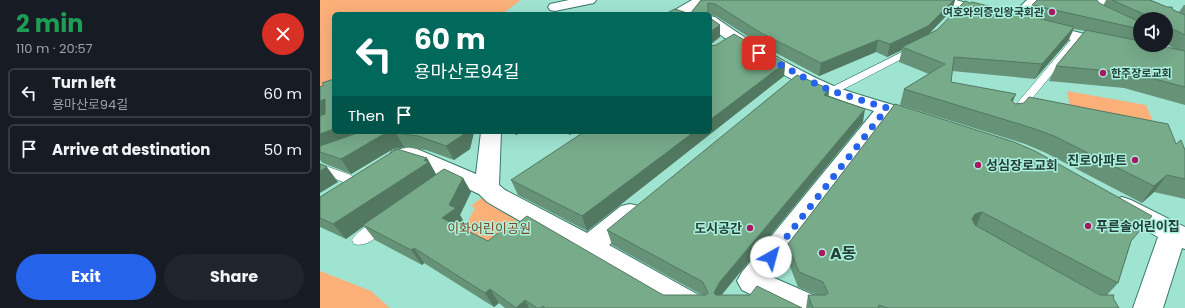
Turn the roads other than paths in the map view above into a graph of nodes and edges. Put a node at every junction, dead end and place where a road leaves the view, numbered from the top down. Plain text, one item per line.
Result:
1 (589, 0) edge
2 (944, 0) edge
3 (1035, 0) edge
4 (1055, 0) edge
5 (1128, 0) edge
6 (695, 5) edge
7 (555, 7) edge
8 (569, 12) edge
9 (682, 12) edge
10 (1014, 20) junction
11 (712, 23) edge
12 (1078, 37) junction
13 (922, 45) edge
14 (1120, 47) edge
15 (1163, 52) edge
16 (1185, 59) edge
17 (798, 76) junction
18 (780, 91) edge
19 (832, 91) junction
20 (887, 108) junction
21 (1012, 116) edge
22 (938, 125) edge
23 (491, 134) edge
24 (383, 166) edge
25 (320, 168) edge
26 (355, 178) joint
27 (500, 189) junction
28 (1105, 196) edge
29 (333, 198) edge
30 (645, 202) edge
31 (392, 218) edge
32 (1179, 236) edge
33 (360, 240) dead end
34 (589, 247) junction
35 (693, 308) edge
36 (809, 308) edge
37 (1148, 308) edge

1 - 7 street
2 - 10 street
3 - 10 street
4 - 5 street
6 - 9 street
7 - 8 street
10 - 12 street
11 - 17 street
12 - 14 street
12 - 21 lane
13 - 19 lane
15 - 16 street
17 - 18 street
17 - 19 street
19 - 20 street
20 - 22 street
20 - 36 street
23 - 27 street
24 - 27 street
25 - 26 lane
26 - 29 street
27 - 34 street
28 - 32 street
30 - 34 street
31 - 33 lane
32 - 37 street
34 - 35 street

